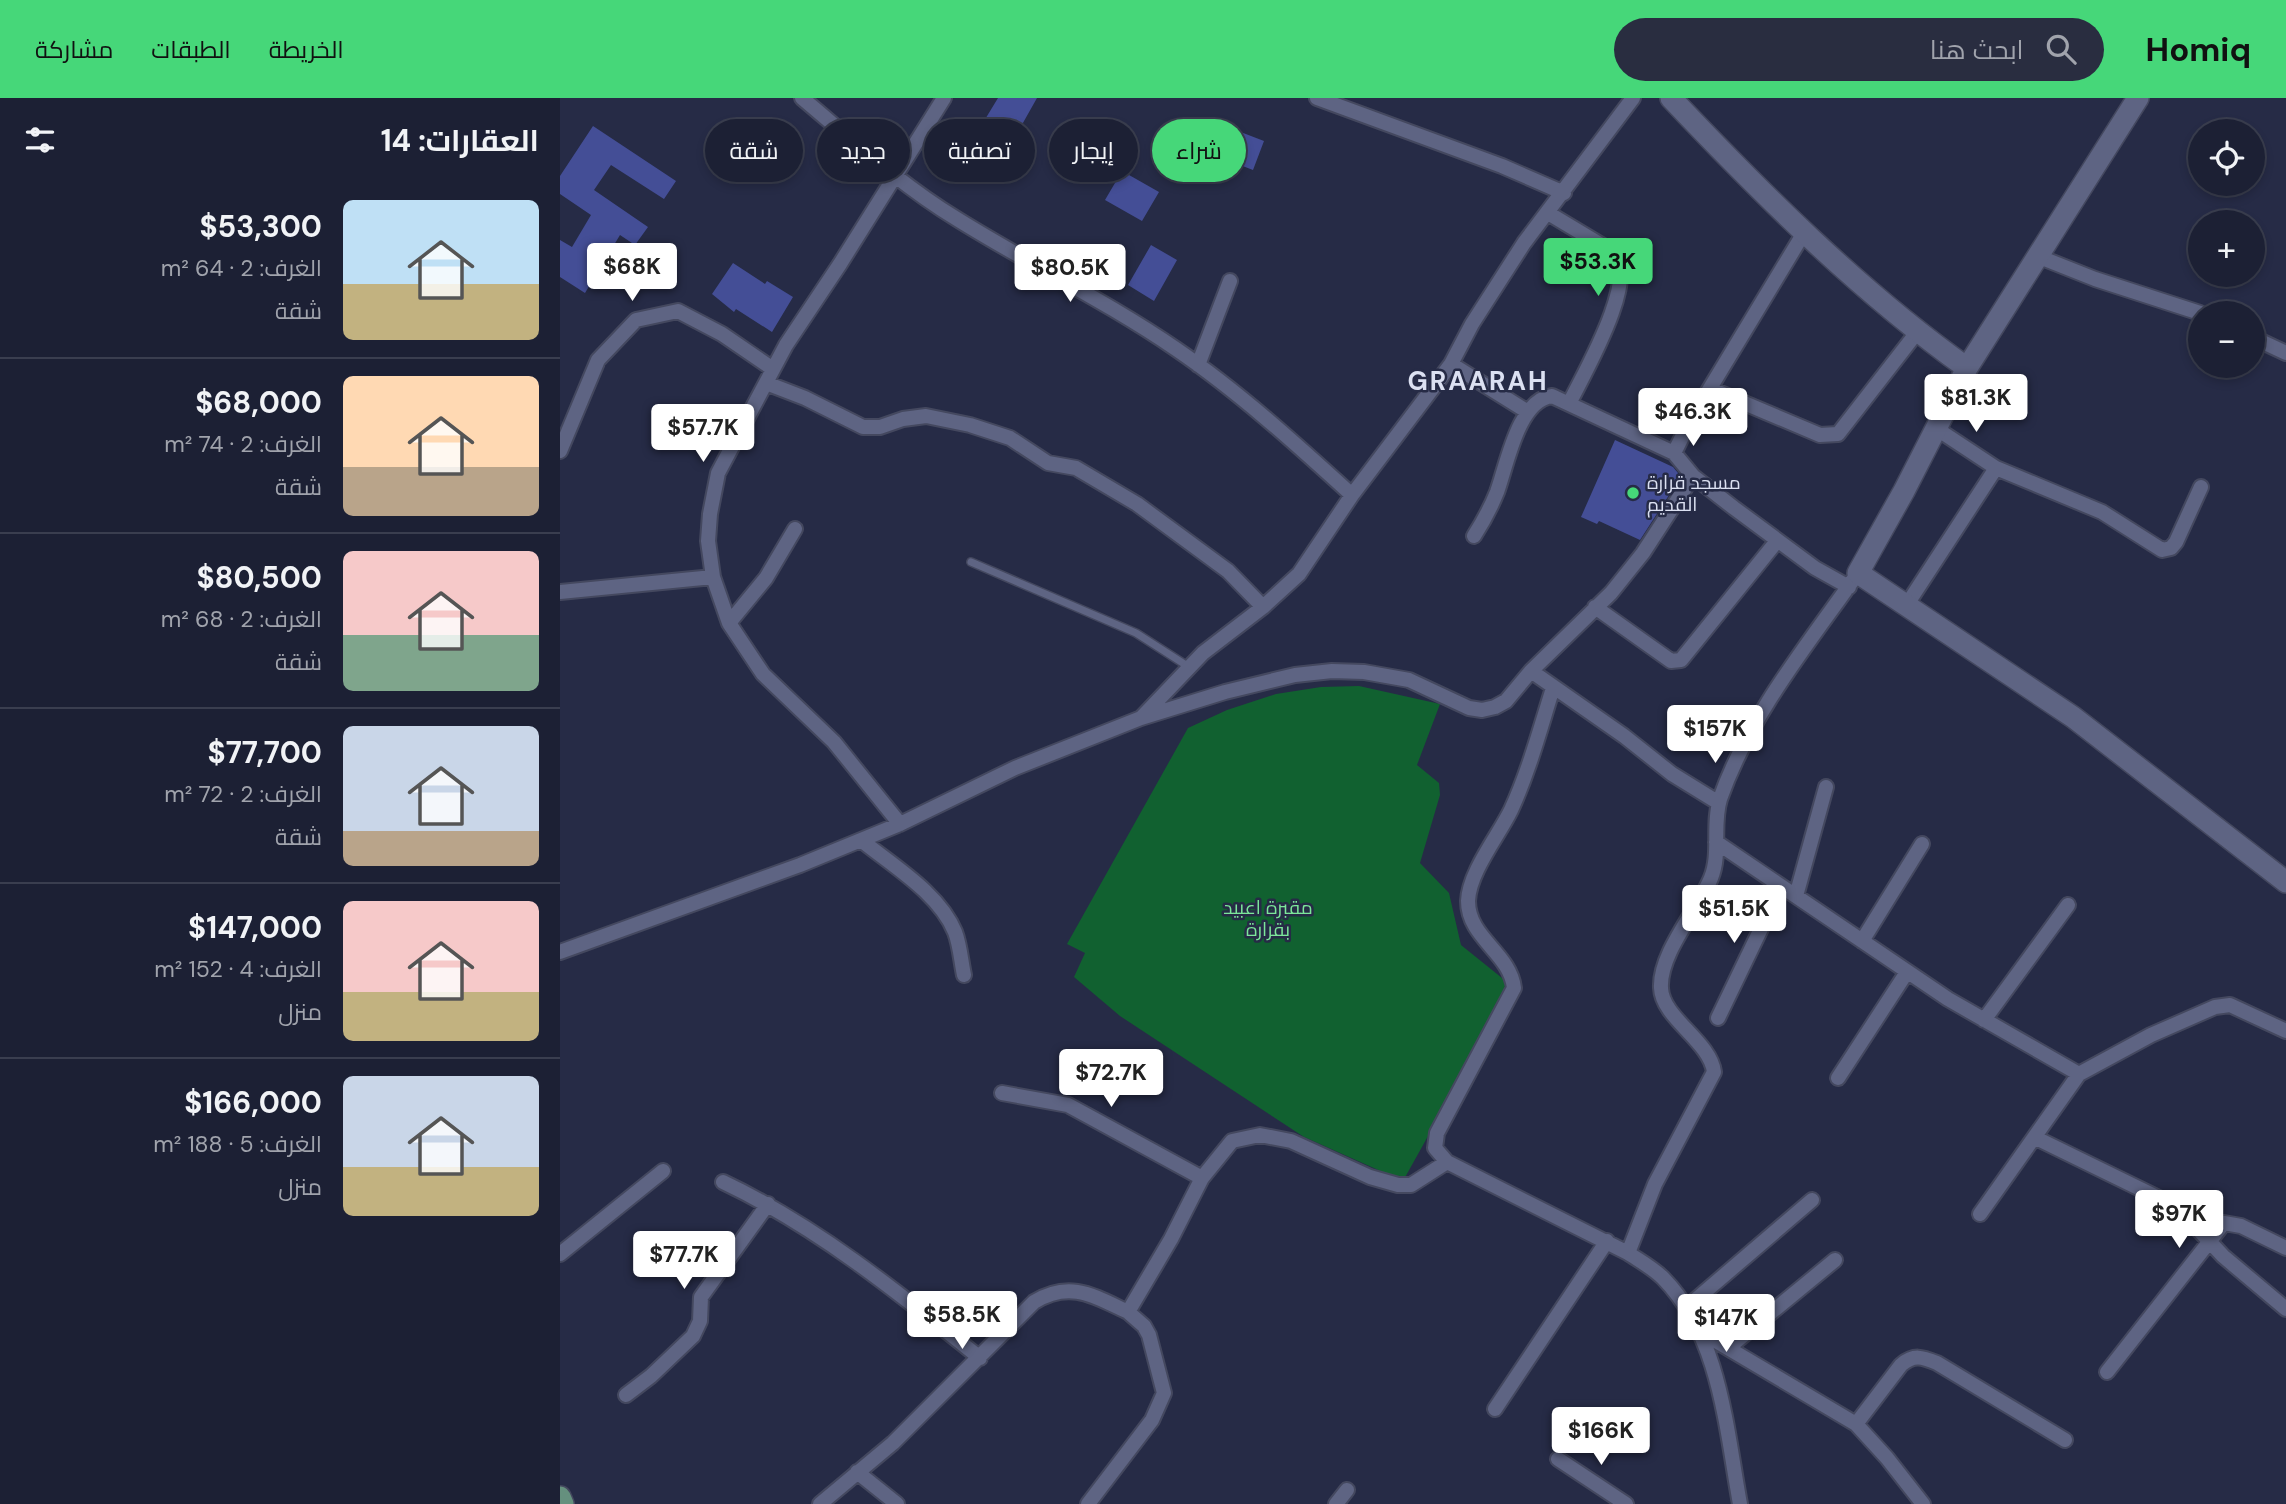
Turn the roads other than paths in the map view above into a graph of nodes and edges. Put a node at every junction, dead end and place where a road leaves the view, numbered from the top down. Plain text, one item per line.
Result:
1 (802, 98) edge
2 (944, 98) edge
3 (1317, 98) edge
4 (1633, 98) edge
5 (1671, 98) edge
6 (2138, 98) edge
7 (827, 119) edge
8 (910, 152) edge
9 (891, 182) edge
10 (904, 182) edge
11 (1564, 193) junction
12 (1548, 213) junction
13 (1805, 231) junction
14 (2037, 256) junction
15 (1230, 281) dead end
16 (2188, 309) edge
17 (1918, 331) junction
18 (2265, 343) edge
19 (2286, 353) edge
20 (1451, 364) junction
21 (1198, 365) junction
22 (1967, 368) junction
23 (773, 369) junction
24 (766, 383) junction
25 (1711, 389) junction
26 (1570, 402) junction
27 (1528, 412) junction
28 (1937, 429) junction
29 (560, 451) edge
30 (1674, 453) junction
31 (1996, 468) junction
32 (1693, 476) junction
33 (2201, 486) dead end
34 (1352, 495) junction
35 (794, 529) dead end
36 (1474, 536) dead end
37 (1777, 541) junction
38 (971, 562) dead end
39 (713, 576) junction
40 (1854, 580) junction
41 (560, 592) edge
42 (1906, 606) junction
43 (1263, 607) junction
44 (1595, 607) junction
45 (729, 623) junction
46 (1190, 667) junction
47 (1531, 671) junction
48 (1553, 688) junction
49 (1141, 718) junction
50 (1826, 788) dead end
51 (1719, 803) junction
52 (900, 824) junction
53 (861, 840) junction
54 (1716, 842) junction
55 (1922, 844) dead end
56 (2286, 882) edge
57 (1781, 887) junction
58 (1796, 896) junction
59 (2068, 905) dead end
60 (1862, 941) junction
61 (560, 953) edge
62 (1907, 972) junction
63 (964, 975) dead end
64 (1718, 1018) dead end
65 (1984, 1020) junction
66 (2286, 1031) edge
67 (2079, 1074) junction
68 (1838, 1078) dead end
69 (1002, 1093) dead end
70 (2036, 1138) junction
71 (1447, 1162) junction
72 (663, 1171) dead end
73 (1202, 1178) junction
74 (723, 1182) dead end
75 (1812, 1200) dead end
76 (768, 1204) junction
77 (1980, 1214) dead end
78 (2209, 1239) junction
79 (1607, 1241) junction
80 (2286, 1248) edge
81 (1628, 1253) junction
82 (560, 1254) edge
83 (1835, 1260) dead end
84 (1686, 1308) junction
85 (2286, 1309) edge
86 (1128, 1312) junction
87 (1699, 1331) junction
88 (1728, 1348) junction
89 (980, 1358) junction
90 (2107, 1372) dead end
91 (626, 1395) dead end
92 (1496, 1409) dead end
93 (1856, 1424) junction
94 (2065, 1440) dead end
95 (1558, 1459) dead end
96 (858, 1472) junction
97 (1347, 1490) dead end
98 (560, 1497) edge
99 (563, 1504) edge
100 (820, 1504) edge
101 (897, 1504) edge
102 (1088, 1504) edge
103 (1336, 1504) edge
104 (1626, 1504) edge
105 (1740, 1504) edge
106 (1923, 1504) edge

1 - 7 street
2 - 8 street
3 - 11 street
4 - 11 street
5 - 13 street
6 - 14 street
9 - 23 street
10 - 21 street
11 - 12 street
12 - 20 street
12 - 26 street
13 - 17 street
13 - 25 street
14 - 16 street
14 - 22 street
15 - 21 street
17 - 22 street
17 - 25 street
18 - 19 street
20 - 27 street
20 - 34 street
21 - 34 street
22 - 28 street
23 - 24 street
23 - 29 street
24 - 39 street
24 - 43 street
25 - 30 street
26 - 27 street
26 - 30 street
27 - 36 street
28 - 31 street
28 - 40 street
30 - 32 street
31 - 33 street
31 - 42 street
32 - 37 street
32 - 44 street
34 - 43 street
35 - 45 street
37 - 40 street
37 - 44 street
38 - 46 lane
39 - 41 street
39 - 45 street
40 - 42 street
40 - 51 street
42 - 56 street
43 - 46 street
44 - 47 street
45 - 52 street
46 - 49 street
47 - 48 street
47 - 49 street
48 - 51 street
48 - 71 street
49 - 52 street
50 - 58 street
51 - 54 street
52 - 53 street
53 - 61 street
53 - 63 street
54 - 57 street
54 - 81 street
55 - 60 street
57 - 58 street
57 - 64 street
58 - 60 street
59 - 65 street
60 - 62 street
62 - 65 street
62 - 68 street
65 - 67 street
66 - 67 street
67 - 70 street
69 - 73 street
70 - 77 street
70 - 78 street
71 - 73 street
71 - 79 street
72 - 82 street
73 - 86 street
74 - 76 street
75 - 84 street
76 - 89 street
76 - 91 street
78 - 80 street
78 - 85 street
78 - 90 street
79 - 81 street
79 - 92 street
81 - 84 street
83 - 88 street
84 - 87 street
86 - 89 street
86 - 102 street
87 - 88 street
87 - 105 street
88 - 93 street
89 - 96 street
93 - 94 street
93 - 106 street
95 - 104 street
96 - 100 street
96 - 101 street
97 - 103 street
98 - 99 main road

